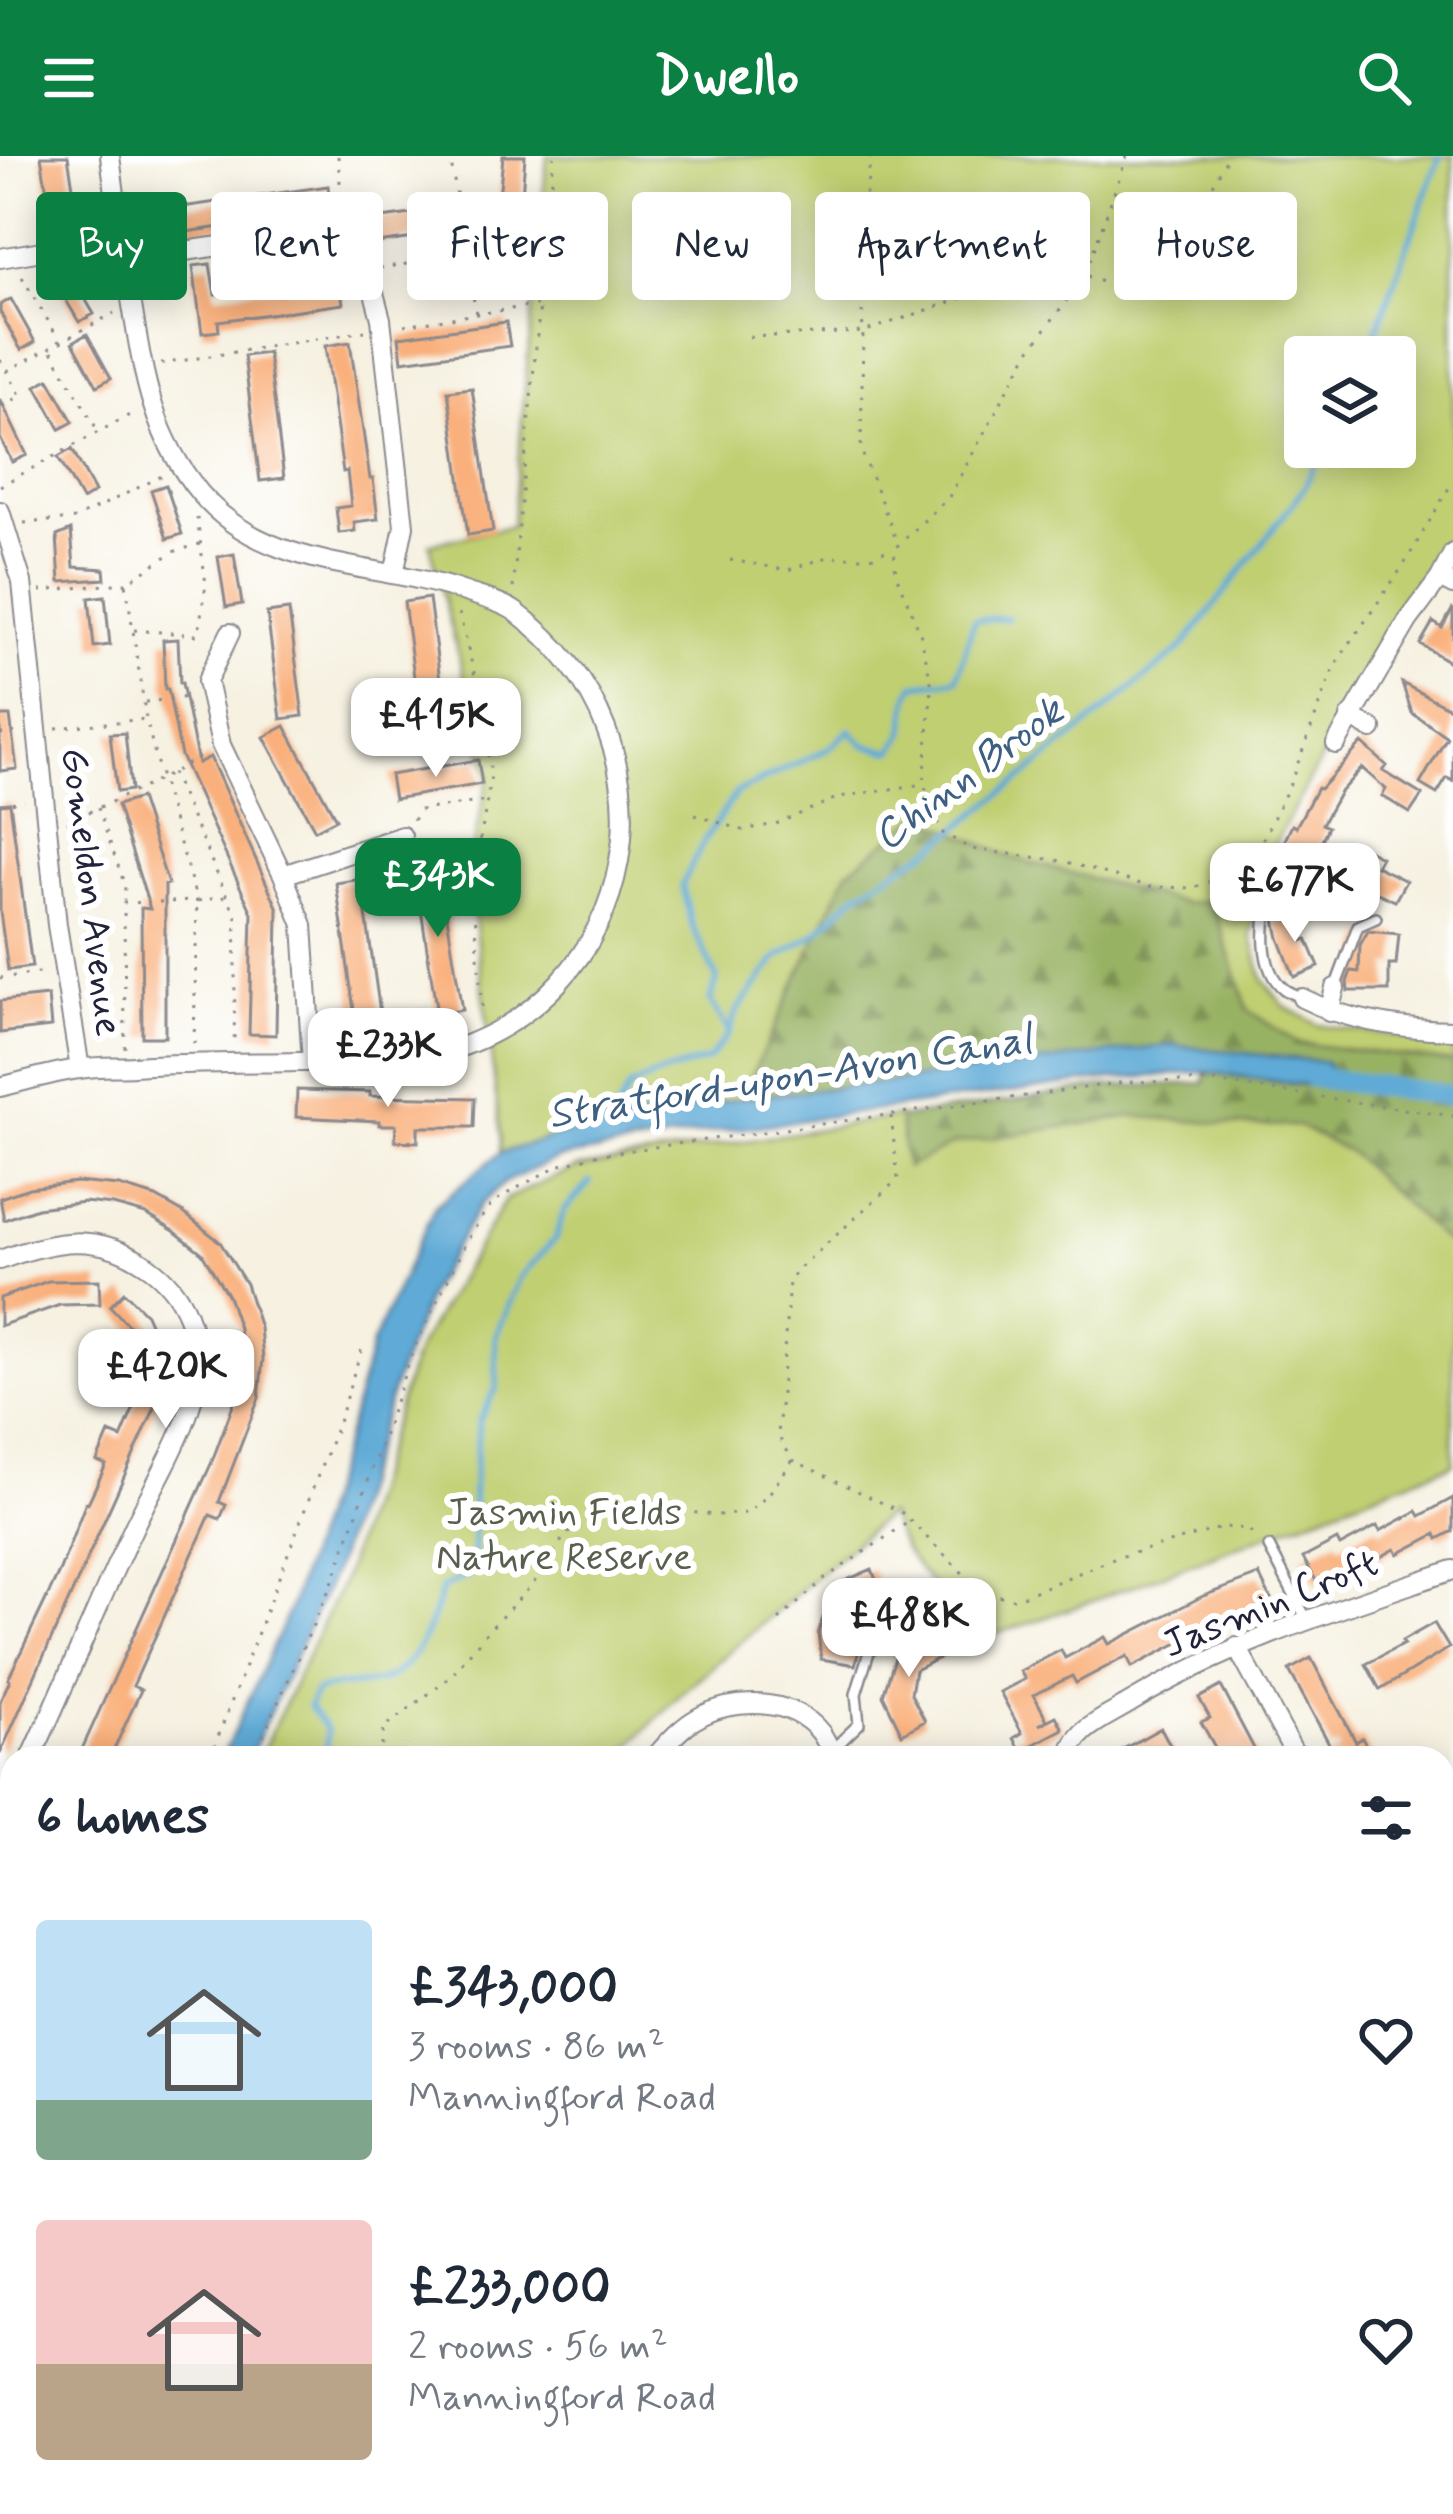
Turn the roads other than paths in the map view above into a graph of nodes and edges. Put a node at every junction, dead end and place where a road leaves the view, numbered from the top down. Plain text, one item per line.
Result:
1 (110, 156) edge
2 (115, 192) edge
3 (187, 251) edge
4 (36, 252) edge
5 (5, 257) edge
6 (130, 300) edge
7 (2, 518) edge
8 (1453, 554) edge
9 (394, 574) junction
10 (1446, 582) edge
11 (230, 632) dead end
12 (1350, 717) junction
13 (1372, 729) dead end
14 (1336, 744) dead end
15 (402, 836) road end
16 (283, 875) junction
17 (1269, 895) dead end
18 (1376, 918) dead end
19 (1335, 988) joint
20 (1302, 998) joint
21 (1329, 1012) junction
22 (1453, 1030) edge
23 (312, 1062) junction
24 (80, 1069) junction
25 (0, 1087) edge
26 (0, 1260) edge
27 (1269, 1547) road end
28 (1453, 1570) edge
29 (1307, 1620) junction
30 (877, 1626) dead end
31 (1237, 1647) junction
32 (36, 1746) edge
33 (666, 1746) edge
34 (828, 1746) edge
35 (840, 1746) edge
36 (1073, 1746) edge
37 (1291, 1746) edge

1 - 2 street
3 - 9 street
4 - 5 street
6 - 9 street
7 - 24 street, Gomeldon Avenue
8 - 10 street
9 - 23 street
10 - 12 street
11 - 16 street
12 - 13 street
12 - 14 street
15 - 16 street
16 - 23 street
17 - 20 lane
18 - 19 lane
19 - 21 street
20 - 21 street
21 - 22 street
23 - 24 street
24 - 25 street
26 - 32 street
27 - 29 lane
28 - 29 street, Jasmin Croft
29 - 31 street, Jasmin Croft
30 - 35 lane
31 - 36 street, Jasmin Croft
31 - 37 street
33 - 34 street

